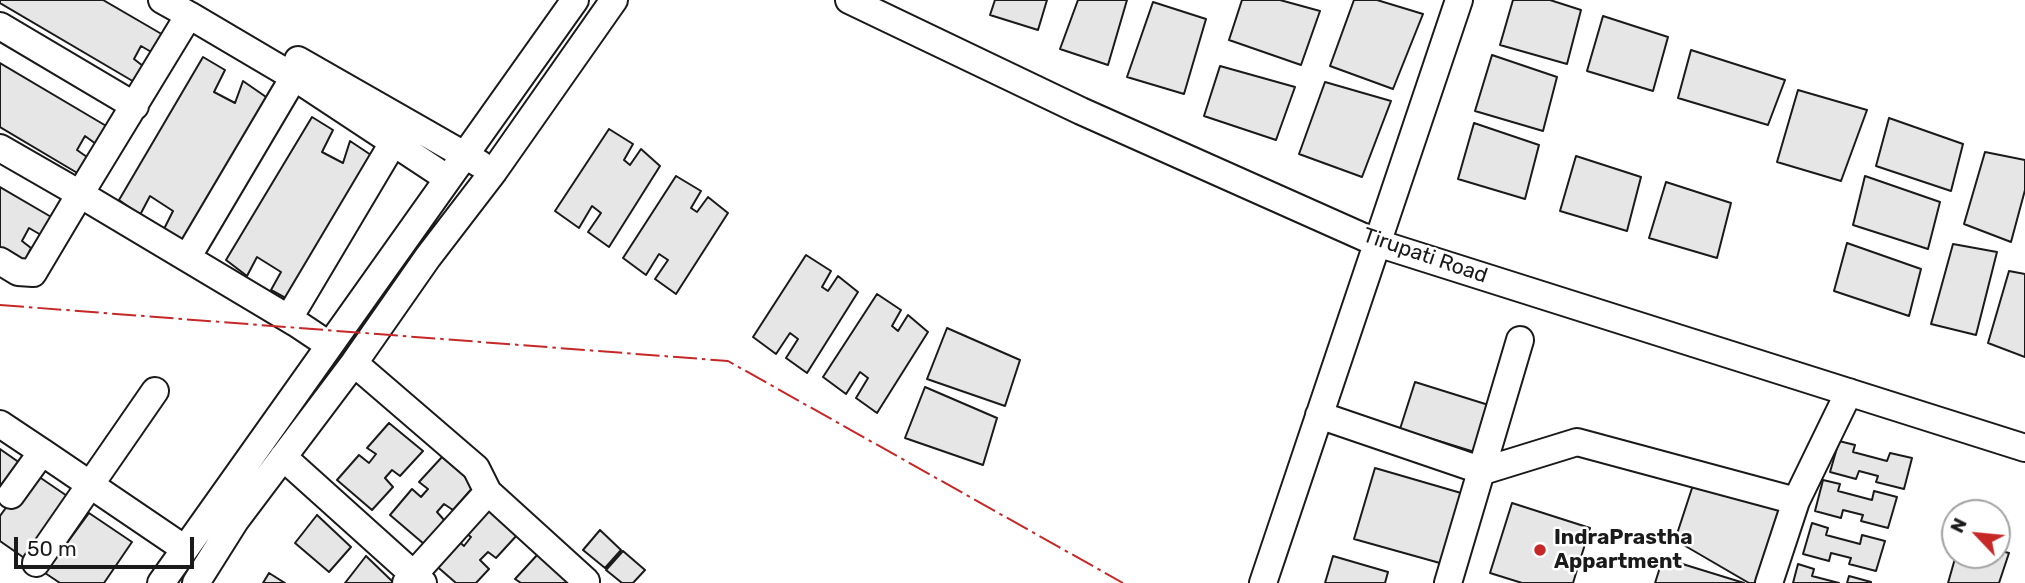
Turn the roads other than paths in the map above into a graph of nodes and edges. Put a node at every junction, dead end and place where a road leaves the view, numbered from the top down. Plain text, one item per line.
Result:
1 (162, 0) edge
2 (575, 0) edge
3 (614, 0) edge
4 (849, 0) edge
5 (1459, 0) edge
6 (191, 8) edge
7 (0, 26) edge
8 (294, 77) junction
9 (135, 106) junction
10 (393, 143) junction
11 (0, 148) edge
12 (464, 155) junction
13 (494, 171) junction
14 (447, 178) junction
15 (80, 194) junction
16 (1377, 243) junction
17 (187, 258) junction
18 (0, 261) edge
19 (289, 318) junction
20 (1520, 340) dead end
21 (329, 345) junction
22 (354, 363) junction
23 (155, 391) dead end
24 (1849, 392) junction
25 (1319, 415) junction
26 (0, 424) edge
27 (2025, 448) edge
28 (42, 452) junction
29 (283, 457) junction
30 (1483, 471) junction
31 (90, 484) junction
32 (488, 492) junction
33 (1796, 501) junction
34 (5, 504) edge
35 (185, 549) junction
36 (36, 563) dead end
37 (414, 580) edge
38 (161, 583) edge
39 (196, 583) edge
40 (585, 583) edge
41 (1263, 583) edge
42 (1448, 583) edge
43 (1769, 583) edge

1 - 6 street
2 - 12 street
3 - 13 street
4 - 16 street, Tirupati Road
5 - 16 street
6 - 8 street
6 - 9 street
6 - 12 street
7 - 9 street
8 - 10 street
8 - 17 street
9 - 15 street
10 - 14 street
10 - 19 street
11 - 15 street
12 - 13 street
12 - 14 street
13 - 22 street
14 - 21 street
15 - 17 street
15 - 18 street
16 - 24 street, Tirupati Road
16 - 25 street
17 - 19 street
19 - 21 street
20 - 30 street
21 - 35 street
22 - 29 street
22 - 32 street
23 - 31 street
24 - 27 street, Tirupati Road
24 - 33 street
25 - 30 street
25 - 41 street
26 - 28 street
28 - 31 street
28 - 34 street
29 - 37 street
29 - 39 street
30 - 33 street
30 - 42 street
31 - 35 street
31 - 36 street
32 - 37 street
32 - 40 street
33 - 43 street
35 - 38 street

